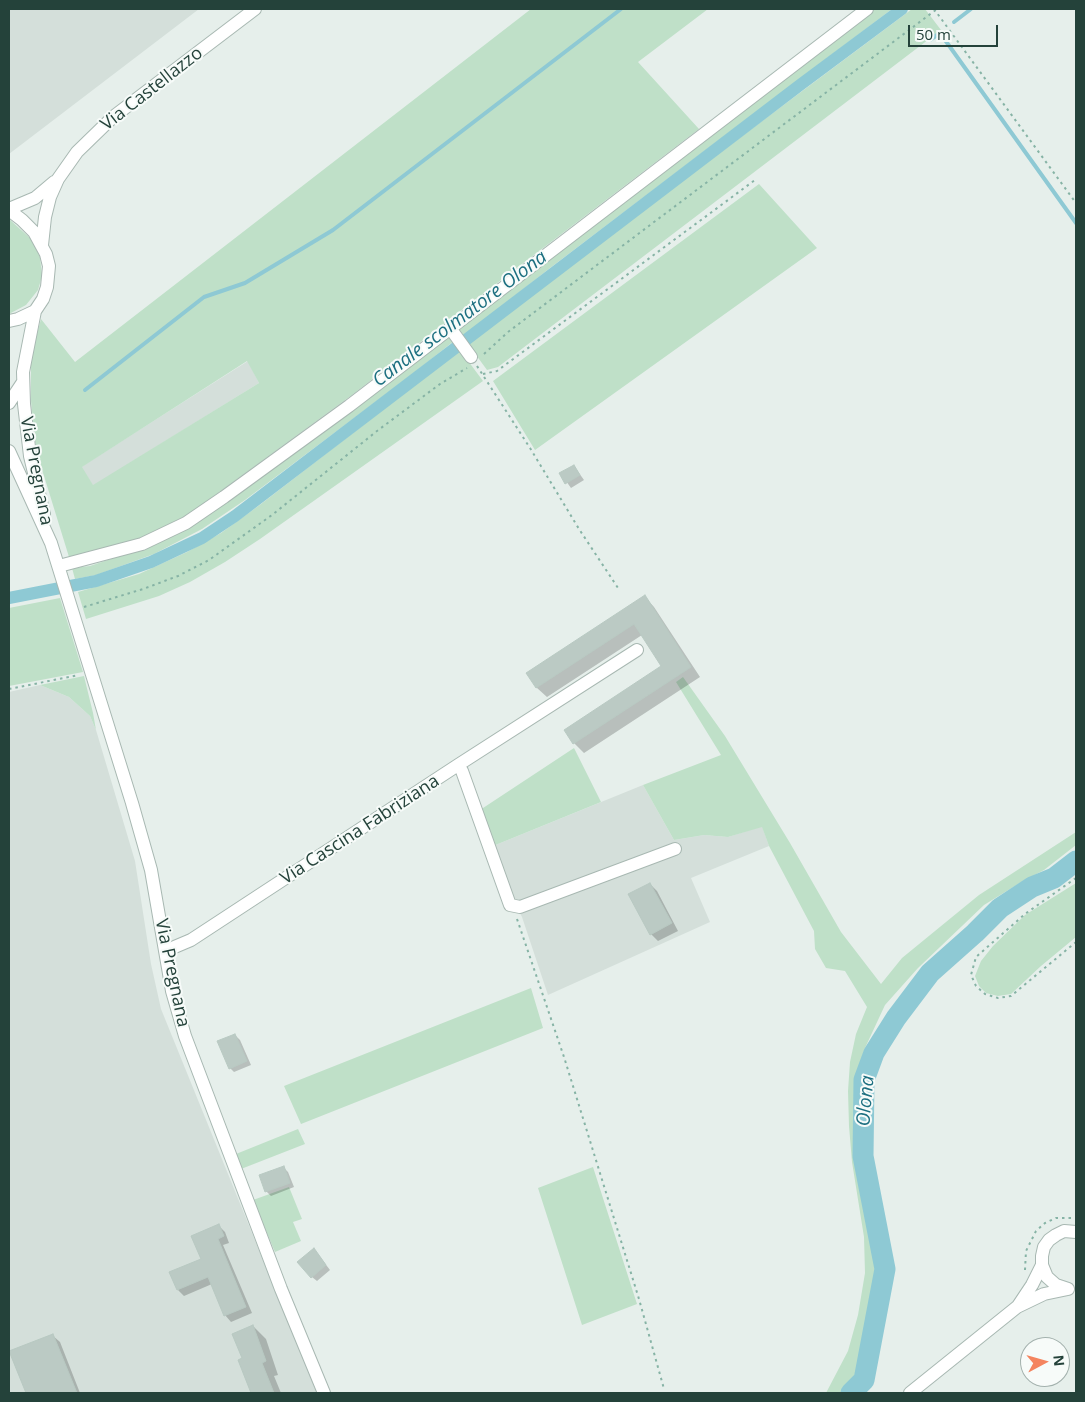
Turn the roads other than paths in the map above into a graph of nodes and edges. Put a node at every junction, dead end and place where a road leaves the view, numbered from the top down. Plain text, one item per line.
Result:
1 (255, 9) edge
2 (867, 9) edge
3 (58, 178) junction
4 (9, 210) edge
5 (42, 245) junction
6 (35, 311) junction
7 (9, 321) edge
8 (450, 328) junction
9 (474, 361) road end
10 (24, 381) junction
11 (9, 403) edge
12 (9, 451) edge
13 (51, 543) junction
14 (60, 570) junction
15 (637, 650) dead end
16 (458, 765) junction
17 (675, 848) dead end
18 (165, 951) junction
19 (1076, 1232) edge
20 (1042, 1265) junction
21 (1074, 1289) edge
22 (1017, 1307) junction
23 (324, 1393) edge
24 (910, 1393) edge

1 - 3 street, Via Castellazzo
2 - 8 street
3 - 4 street, Via Castellazzo
3 - 5 street, Via Castellazzo
4 - 5 street
5 - 6 street, Via Pregnana
6 - 7 street
6 - 10 street, Via Pregnana
8 - 9 street
8 - 14 street
10 - 11 street
10 - 13 street, Via Pregnana
12 - 13 street, Via Pregnana
13 - 14 street, Via Pregnana
14 - 18 street, Via Pregnana
15 - 16 street, Via Cascina Fabriziana
16 - 17 street
16 - 18 street, Via Cascina Fabriziana
18 - 23 street, Via Pregnana
19 - 20 street
20 - 21 street
20 - 22 street
21 - 22 street
22 - 24 street

